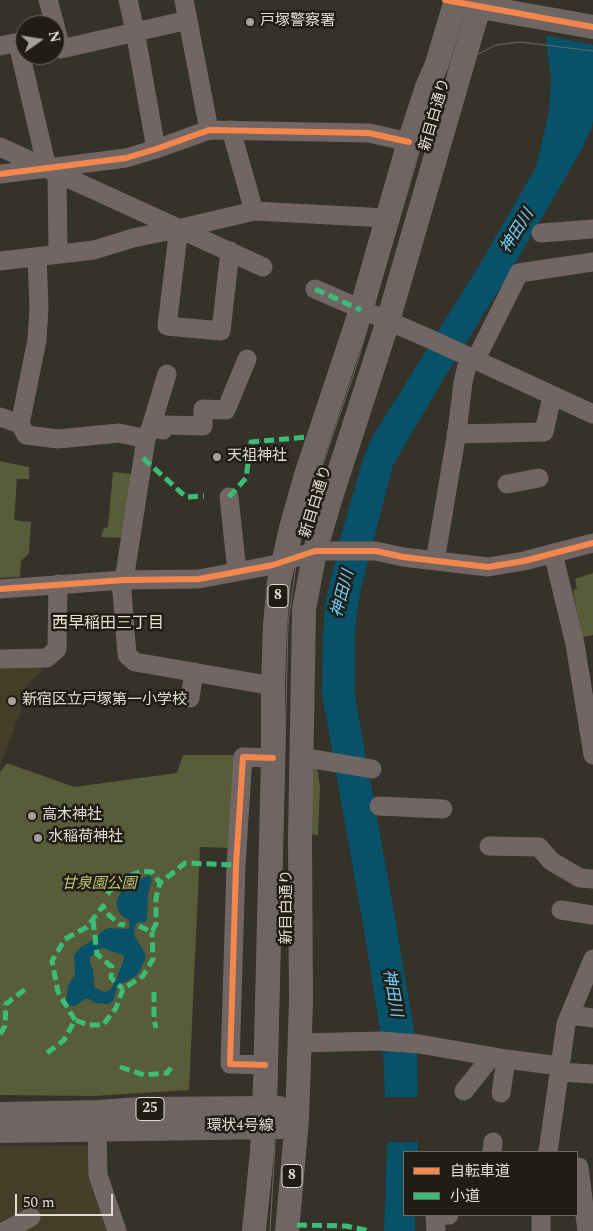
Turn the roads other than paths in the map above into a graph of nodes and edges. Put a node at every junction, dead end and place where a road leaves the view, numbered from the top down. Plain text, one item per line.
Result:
1 (48, 0) edge
2 (128, 0) edge
3 (184, 0) edge
4 (452, 1) edge
5 (480, 3) edge
6 (534, 6) edge
7 (593, 11) edge
8 (52, 15) edge
9 (188, 20) junction
10 (593, 27) edge
11 (135, 31) junction
12 (15, 43) edge
13 (0, 46) edge
14 (65, 48) edge
15 (28, 65) edge
16 (208, 130) junction
17 (231, 130) junction
18 (409, 142) junction
19 (0, 147) edge
20 (156, 149) junction
21 (52, 170) junction
22 (0, 174) edge
23 (254, 211) junction
24 (387, 218) junction
25 (182, 228) junction
26 (593, 229) edge
27 (541, 234) dead end
28 (230, 251) junction
29 (58, 254) junction
30 (37, 257) junction
31 (0, 261) edge
32 (593, 262) edge
33 (263, 267) dead end
34 (315, 289) dead end
35 (361, 310) junction
36 (388, 321) junction
37 (469, 358) junction
38 (247, 359) dead end
39 (167, 374) dead end
40 (552, 396) junction
41 (593, 414) edge
42 (0, 417) edge
43 (20, 424) junction
44 (149, 433) junction
45 (456, 434) junction
46 (539, 478) dead end
47 (507, 484) dead end
48 (229, 496) dead end
49 (593, 543) edge
50 (325, 551) junction
51 (553, 553) junction
52 (435, 561) junction
53 (284, 562) junction
54 (236, 572) junction
55 (122, 580) junction
56 (58, 584) junction
57 (0, 589) edge
58 (0, 659) edge
59 (194, 672) junction
60 (273, 686) junction
61 (190, 698) dead end
62 (593, 755) edge
63 (302, 757) junction
64 (273, 758) junction
65 (372, 769) dead end
66 (379, 806) dead end
67 (443, 809) dead end
68 (490, 846) dead end
69 (593, 879) edge
70 (561, 910) dead end
71 (593, 915) edge
72 (593, 959) edge
73 (571, 1014) junction
74 (593, 1018) edge
75 (300, 1044) junction
76 (499, 1058) junction
77 (265, 1065) junction
78 (560, 1069) junction
79 (593, 1074) edge
80 (464, 1091) dead end
81 (501, 1093) dead end
82 (0, 1114) edge
83 (263, 1117) junction
84 (297, 1120) junction
85 (97, 1130) junction
86 (0, 1131) edge
87 (548, 1151) edge
88 (583, 1167) edge
89 (435, 1216) edge
90 (541, 1216) edge
91 (31, 1217) dead end
92 (5, 1231) edge
93 (117, 1231) edge
94 (254, 1231) edge
95 (287, 1231) edge
96 (436, 1231) edge
97 (541, 1231) edge
98 (587, 1231) edge

1 - 8 street
2 - 11 street
3 - 9 street
4 - 5 main road
4 - 18 main road, 新目白通り / 8
5 - 6 main road
5 - 36 main road, 新目白通り / 8
6 - 7 main road
6 - 10 main road
9 - 11 street
9 - 16 street
11 - 14 street
11 - 20 street
12 - 13 street
15 - 21 street
16 - 17 street
16 - 20 street
17 - 18 street
17 - 23 street
18 - 24 main road, 新目白通り / 8
19 - 21 street
20 - 21 street
21 - 22 street
21 - 25 street
21 - 29 street
23 - 24 street
23 - 25 street
24 - 35 main road, 新目白通り / 8
25 - 28 street
25 - 28 street
25 - 29 street
26 - 27 street
28 - 33 street
29 - 30 street
30 - 31 street
30 - 43 street
32 - 37 street
34 - 35 street
35 - 36 street
35 - 53 main road, 新目白通り / 8
36 - 37 street
36 - 50 main road, 新目白通り / 8
37 - 40 street
37 - 45 street
38 - 44 street
39 - 44 street
40 - 41 street
40 - 45 street
42 - 43 street
43 - 44 street
44 - 55 street
45 - 52 street
46 - 47 street
48 - 54 street
49 - 51 street
50 - 52 street
50 - 53 street
50 - 63 main road, 新目白通り / 8
51 - 52 street
51 - 62 street
53 - 54 street
53 - 60 main road, 新目白通り / 8
54 - 55 street
55 - 56 street
55 - 59 street
56 - 57 street
56 - 58 street
59 - 60 street
59 - 61 street
60 - 64 main road, 新目白通り / 8
63 - 65 street
63 - 75 main road, 新目白通り / 8
64 - 77 main road, 新目白通り / 8
64 - 77 street
66 - 67 street
68 - 69 street
70 - 71 street
72 - 73 street
73 - 74 street
73 - 78 street
75 - 76 street
75 - 84 main road, 新目白通り / 8
76 - 78 street
76 - 80 street
76 - 81 street
77 - 83 main road, 新目白通り / 8
78 - 79 street
78 - 87 street
82 - 83 main road, 環状4号線 / 25
83 - 84 main road, 環状4号線 / 25
83 - 85 main road, 環状4号線 / 25
83 - 94 main road, 新目白通り / 8
84 - 95 main road, 新目白通り / 8
85 - 86 main road, 環状4号線 / 25
85 - 93 street
88 - 98 street
89 - 96 street
90 - 97 street
91 - 92 street

